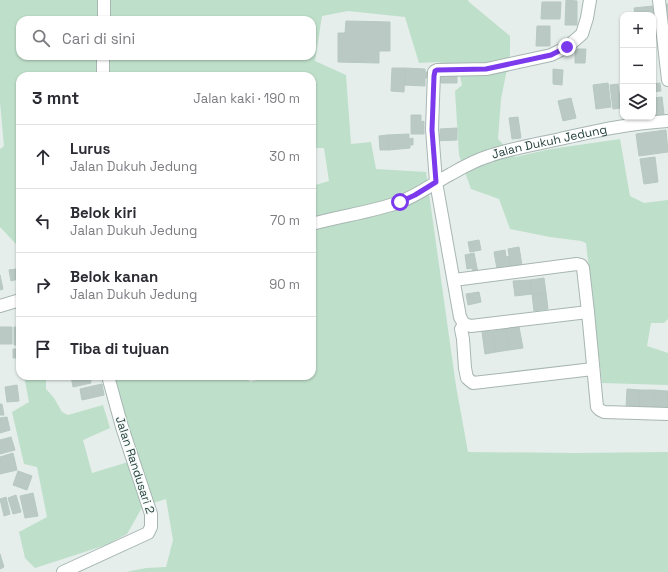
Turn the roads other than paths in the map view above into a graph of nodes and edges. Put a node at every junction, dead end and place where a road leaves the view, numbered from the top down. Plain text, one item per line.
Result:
1 (104, 0) edge
2 (590, 0) edge
3 (659, 0) edge
4 (104, 16) edge
5 (103, 60) edge
6 (103, 72) edge
7 (668, 80) edge
8 (668, 121) edge
9 (436, 182) junction
10 (316, 223) edge
11 (454, 280) junction
12 (16, 301) edge
13 (0, 306) edge
14 (588, 312) junction
15 (464, 324) junction
16 (594, 369) junction
17 (109, 380) edge
18 (668, 414) edge
19 (63, 572) edge

1 - 4 street
2 - 9 street
3 - 7 street
5 - 6 street
8 - 9 street, Jalan Dukuh Jedung
9 - 10 street, Jalan Dukuh Jedung
9 - 11 street
11 - 14 street
11 - 15 street
12 - 13 street
14 - 15 street
14 - 16 street
15 - 16 street
16 - 18 street
17 - 19 street, Jalan Randusari 2

